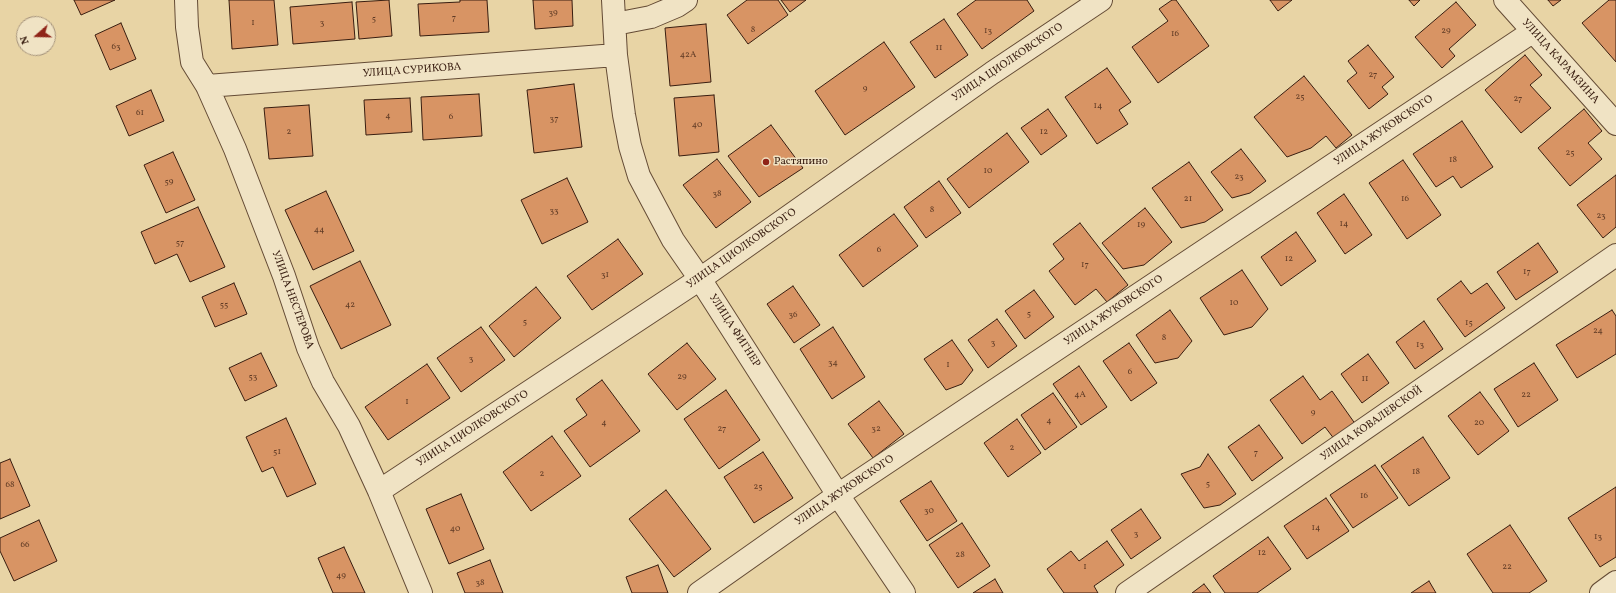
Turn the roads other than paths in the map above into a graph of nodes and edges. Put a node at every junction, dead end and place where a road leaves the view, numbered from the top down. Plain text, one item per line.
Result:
1 (186, 0) edge
2 (613, 0) edge
3 (686, 0) edge
4 (1101, 0) edge
5 (1505, 0) edge
6 (615, 24) junction
7 (1532, 32) junction
8 (616, 55) junction
9 (207, 86) junction
10 (1616, 124) edge
11 (1616, 255) edge
12 (700, 279) junction
13 (379, 491) junction
14 (838, 495) junction
15 (1616, 582) edge
16 (421, 593) edge
17 (699, 593) edge
18 (904, 593) edge
19 (1127, 593) edge
20 (1601, 593) edge

1 - 9 street, УЛИЦА НЕСТЕРОВА
2 - 6 street, УЛИЦА ФИГНЕР
3 - 6 street
4 - 12 street, УЛИЦА ЦИОЛКОВСКОГО
5 - 7 street, УЛИЦА КАРАМЗИНА
6 - 8 street, УЛИЦА ФИГНЕР
7 - 10 street, УЛИЦА КАРАМЗИНА
7 - 14 street, УЛИЦА ЖУКОВСКОГО
8 - 9 street, УЛИЦА СУРИКОВА
8 - 12 street, УЛИЦА ФИГНЕР
9 - 13 street, УЛИЦА НЕСТЕРОВА
11 - 19 street, УЛИЦА КОВАЛЕВСКОЙ
12 - 13 street, УЛИЦА ЦИОЛКОВСКОГО
12 - 14 street, УЛИЦА ФИГНЕР
13 - 16 street, УЛИЦА НЕСТЕРОВА
14 - 17 street, УЛИЦА ЖУКОВСКОГО
14 - 18 street, УЛИЦА ФИГНЕР
15 - 20 street

